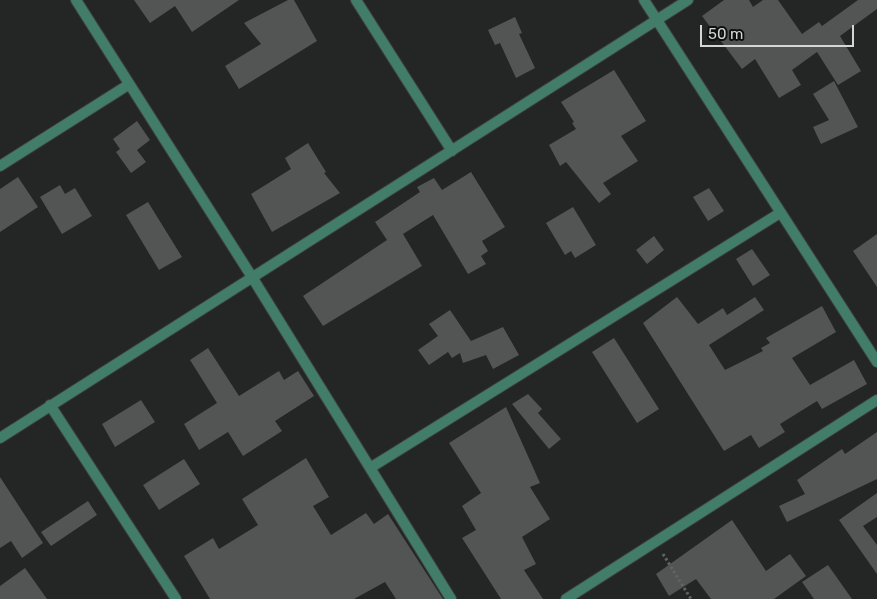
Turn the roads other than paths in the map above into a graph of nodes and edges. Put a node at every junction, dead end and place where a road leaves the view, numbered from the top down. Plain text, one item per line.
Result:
1 (76, 0) edge
2 (356, 0) edge
3 (644, 0) edge
4 (688, 0) edge
5 (657, 21) junction
6 (128, 85) junction
7 (452, 151) junction
8 (0, 166) edge
9 (780, 213) junction
10 (252, 277) junction
11 (877, 362) edge
12 (877, 400) edge
13 (50, 405) junction
14 (0, 438) edge
15 (370, 468) junction
16 (176, 599) edge
17 (451, 599) edge
18 (566, 599) edge

1 - 6 street
2 - 7 street
3 - 5 street
4 - 5 street
5 - 7 street
5 - 9 street
6 - 8 street
6 - 10 street
7 - 10 street
9 - 11 street
9 - 15 street
10 - 13 street
10 - 15 street
12 - 18 street
13 - 14 street
13 - 16 street
15 - 17 street

